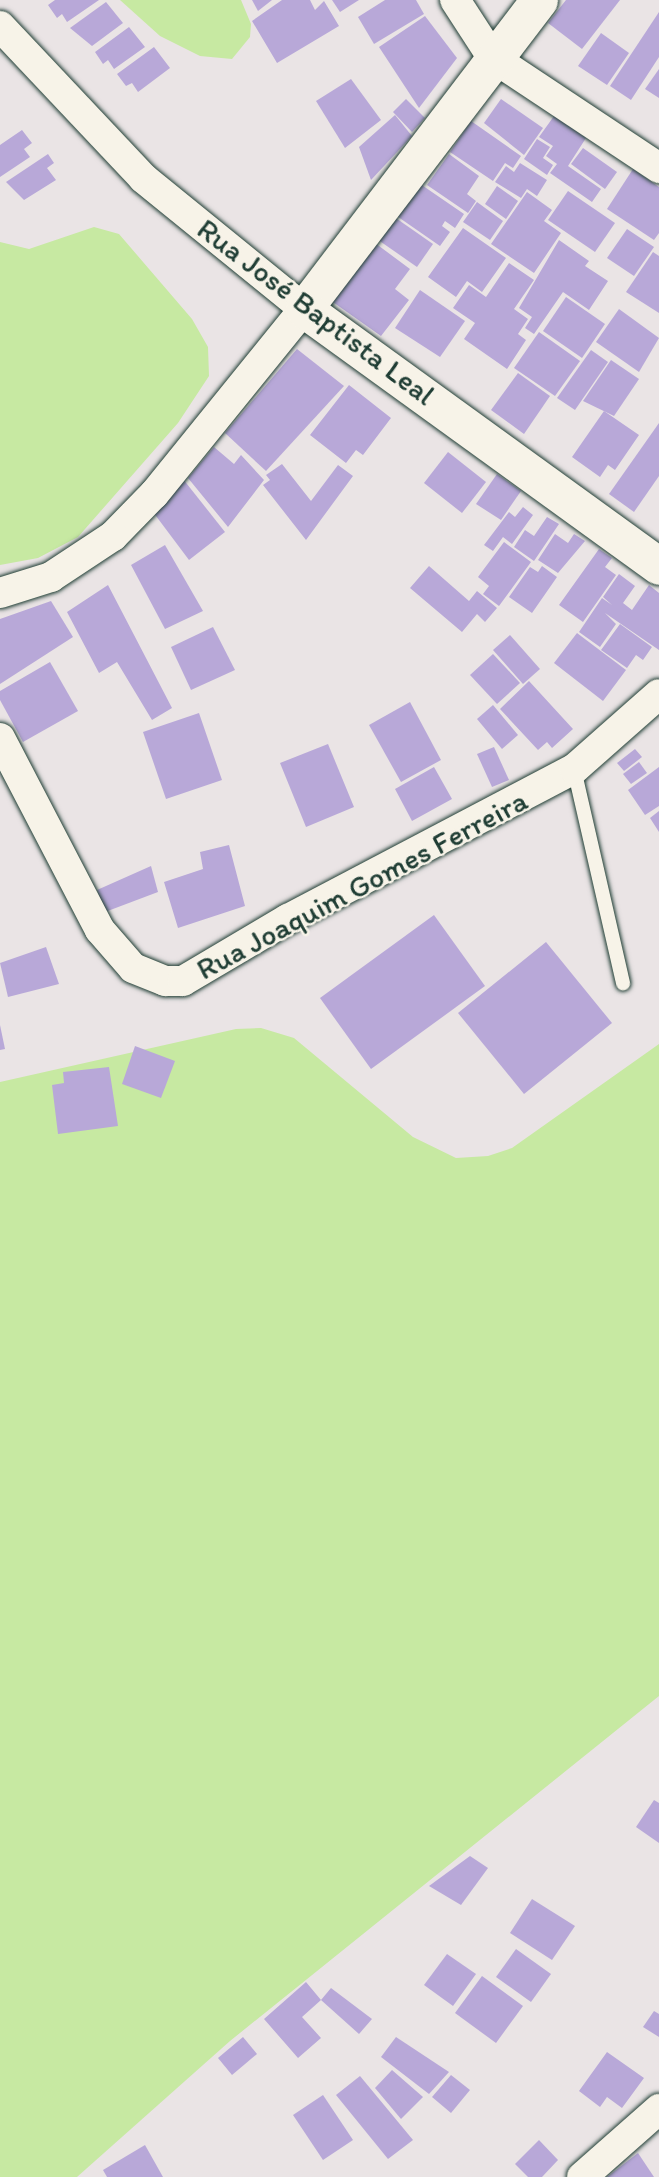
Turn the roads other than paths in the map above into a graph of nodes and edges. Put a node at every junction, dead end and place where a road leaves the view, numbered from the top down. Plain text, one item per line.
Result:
1 (455, 0) edge
2 (539, 0) edge
3 (0, 26) edge
4 (492, 57) junction
5 (659, 168) edge
6 (304, 309) junction
7 (659, 566) edge
8 (0, 593) edge
9 (659, 694) edge
10 (0, 738) edge
11 (574, 769) junction
12 (623, 983) dead end
13 (659, 2109) edge
14 (582, 2177) edge

1 - 4 street
2 - 4 street
3 - 6 street, Rua José Baptista Leal
4 - 5 street
4 - 6 street
6 - 7 street, Rua José Baptista Leal
6 - 8 street
9 - 11 street, Rua Joaquim Gomes Ferreira
10 - 11 street, Rua Joaquim Gomes Ferreira
11 - 12 lane
13 - 14 street

